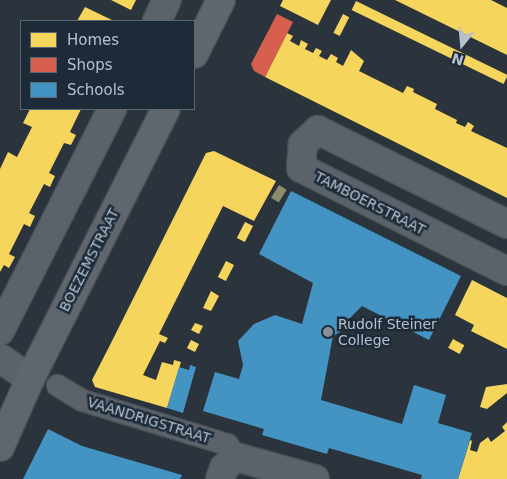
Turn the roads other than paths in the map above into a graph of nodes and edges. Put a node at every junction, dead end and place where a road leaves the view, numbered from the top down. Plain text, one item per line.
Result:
1 (167, 0) edge
2 (221, 0) edge
3 (157, 20) edge
4 (195, 52) edge
5 (111, 110) edge
6 (165, 110) edge
7 (507, 224) edge
8 (507, 271) edge
9 (0, 331) edge
10 (0, 358) edge
11 (30, 379) junction
12 (57, 385) dead end
13 (0, 424) edge
14 (0, 447) edge
15 (236, 458) junction
16 (220, 479) edge
17 (314, 479) edge

1 - 3 street
2 - 4 main road
5 - 9 street
6 - 11 main road, BOEZEMSTRAAT
7 - 8 street, TAMBOERSTRAAT
10 - 11 street
11 - 13 main road
11 - 14 main road
12 - 15 street, VAANDRIGSTRAAT
15 - 16 street
15 - 17 street, VAANDRIGSTRAAT

